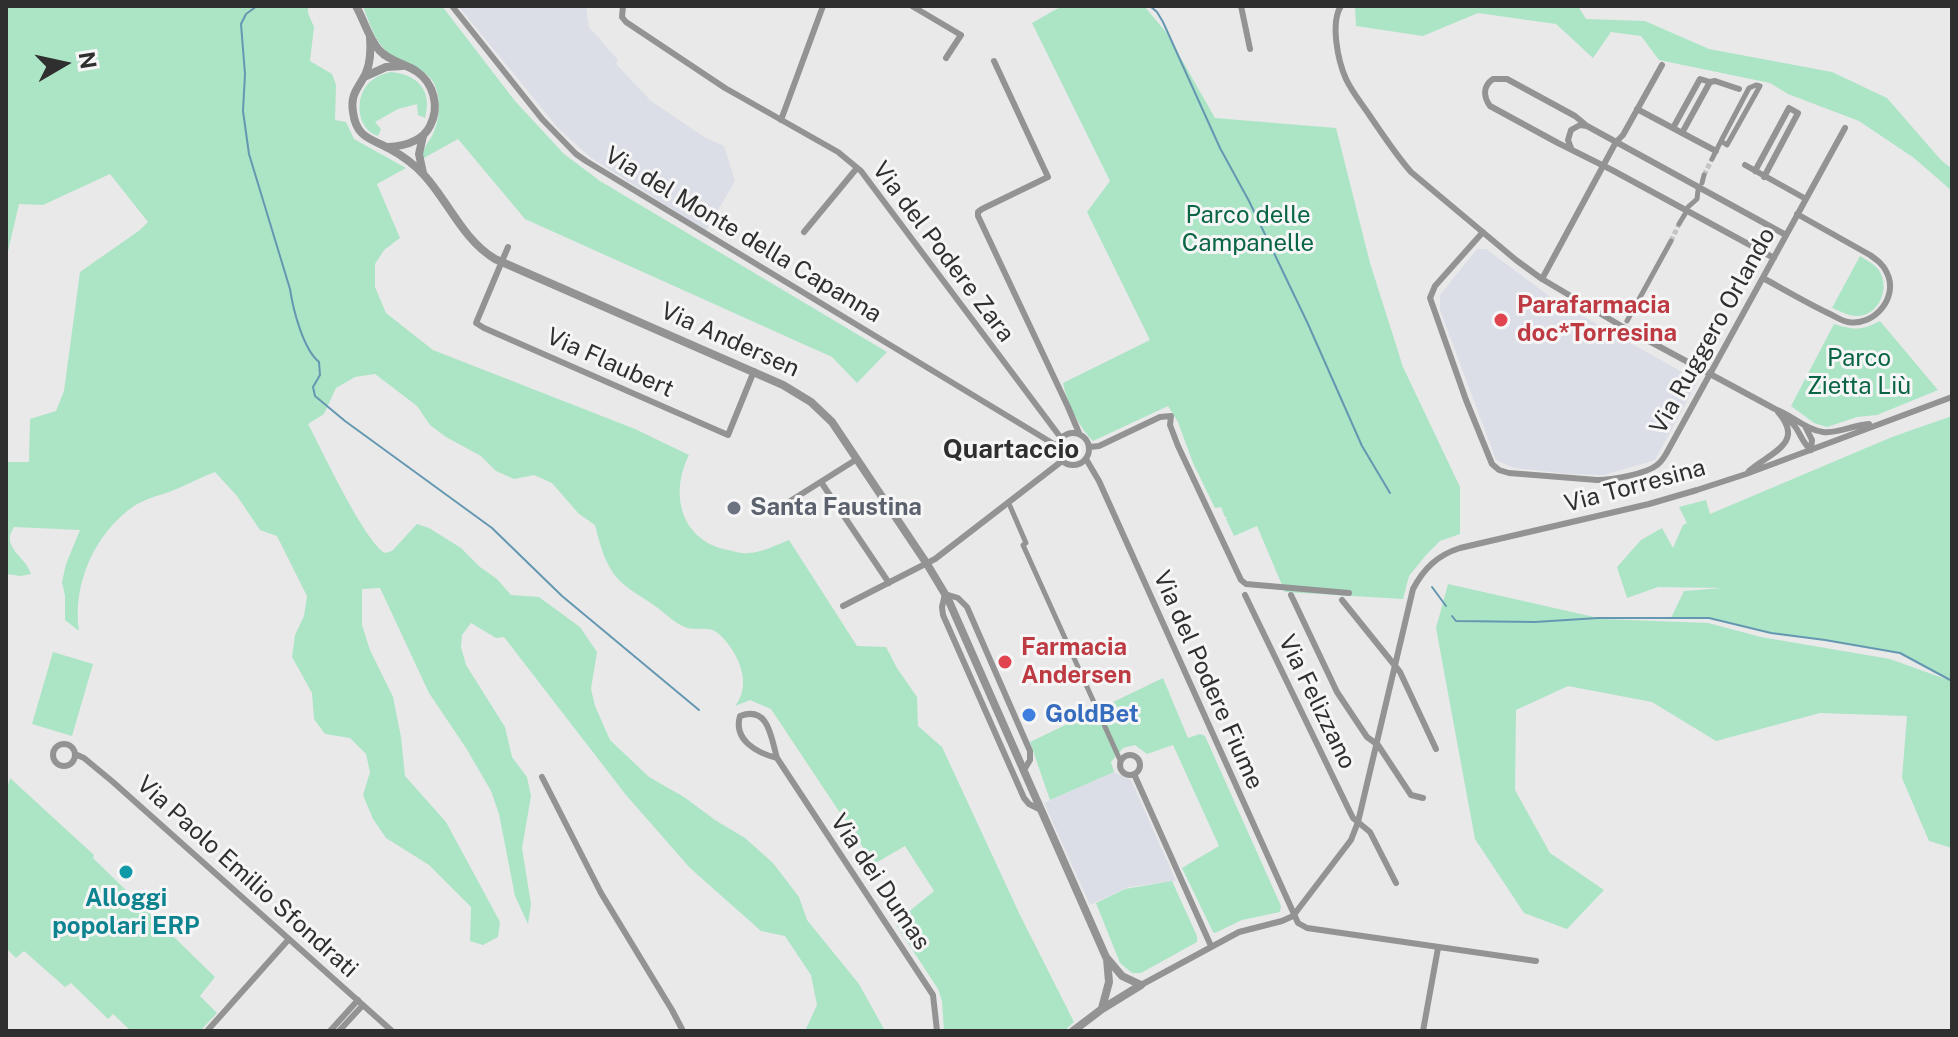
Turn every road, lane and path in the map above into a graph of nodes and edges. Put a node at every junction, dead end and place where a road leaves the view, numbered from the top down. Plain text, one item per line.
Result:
1 (356, 6) edge
2 (452, 6) edge
3 (623, 6) edge
4 (823, 6) edge
5 (912, 6) edge
6 (1241, 6) edge
7 (1341, 6) edge
8 (370, 37) junction
9 (1250, 49) dead end
10 (946, 58) dead end
11 (994, 61) dead end
12 (1662, 65) dead end
13 (403, 66) junction
14 (364, 77) junction
15 (1710, 82) junction
16 (1739, 89) dead end
17 (1743, 100) junction
18 (1750, 103) junction
19 (1637, 109) junction
20 (1733, 117) junction
21 (781, 120) junction
22 (1740, 121) junction
23 (1587, 126) junction
24 (1673, 128) junction
25 (1845, 128) dead end
26 (1682, 133) junction
27 (423, 136) junction
28 (1721, 141) junction
29 (1616, 142) junction
30 (387, 147) junction
31 (1572, 149) junction
32 (1716, 151) junction
33 (1712, 159) tunnel mouth
34 (1603, 165) junction
35 (1745, 165) dead end
36 (857, 168) junction
37 (1755, 171) junction
38 (424, 174) junction
39 (1704, 175) tunnel mouth
40 (1764, 177) junction
41 (1702, 183) dead end
42 (1806, 199) junction
43 (1685, 214) dead end
44 (1797, 214) junction
45 (1679, 224) tunnel mouth
46 (804, 232) dead end
47 (1483, 232) junction
48 (1786, 235) junction
49 (1671, 241) tunnel mouth
50 (508, 247) dead end
51 (1774, 258) junction
52 (503, 262) junction
53 (1763, 278) junction
54 (1542, 279) junction
55 (1627, 321) dead end
56 (754, 371) junction
57 (1710, 374) junction
58 (1952, 394) edge
59 (1775, 409) junction
60 (1782, 415) junction
61 (1803, 423) junction
62 (1876, 424) junction
63 (1079, 433) junction
64 (1061, 438) junction
65 (1057, 446) junction
66 (1090, 447) junction
67 (1811, 450) junction
68 (857, 459) junction
69 (1086, 459) junction
70 (1062, 461) junction
71 (1746, 474) junction
72 (821, 482) junction
73 (1010, 506) dead end
74 (776, 510) dead end
75 (927, 564) junction
76 (889, 583) junction
77 (1349, 593) dead end
78 (945, 594) junction
79 (1245, 595) dead end
80 (1291, 595) dead end
81 (1342, 600) dead end
82 (843, 606) dead end
83 (1395, 668) junction
84 (1378, 745) junction
85 (1436, 749) dead end
86 (75, 754) dead end
87 (777, 758) junction
88 (1120, 760) junction
89 (1024, 770) junction
90 (1134, 774) junction
91 (542, 777) dead end
92 (1423, 798) dead end
93 (1041, 810) junction
94 (1358, 822) junction
95 (1396, 883) dead end
96 (1293, 916) junction
97 (289, 939) junction
98 (1211, 946) junction
99 (1438, 948) junction
100 (1106, 957) junction
101 (1536, 961) dead end
102 (1141, 985) junction
103 (360, 1003) junction
104 (1102, 1009) junction
105 (207, 1031) edge
106 (330, 1031) edge
107 (339, 1031) edge
108 (392, 1031) edge
109 (683, 1031) edge
110 (937, 1031) edge
111 (1073, 1031) edge
112 (1423, 1031) edge

1 - 8 street
2 - 65 street, Via del Monte della Capanna
3 - 21 street, Via del Podere Zara
4 - 21 street
5 - 10 street
6 - 9 street
7 - 47 street
8 - 13 street
8 - 14 street, Via Andersen
11 - 63 street
12 - 19 street
13 - 14 street
13 - 27 street
14 - 30 street, Via Andersen
15 - 16 street
15 - 24 street
15 - 26 street
17 - 18 street
17 - 18 street
17 - 20 street
18 - 22 street
19 - 24 street
19 - 29 street
20 - 22 street
20 - 28 street
21 - 36 street, Via del Podere Zara
22 - 28 street
23 - 29 street
23 - 31 street
23 - 31 street
24 - 26 street
25 - 42 street, Via Ruggero Orlando
26 - 32 street
27 - 30 street
27 - 38 street
28 - 32 street
29 - 34 street
29 - 48 street
30 - 38 street, Via Andersen
31 - 34 street
32 - 33 street
34 - 51 street
34 - 54 street
35 - 37 street
36 - 46 street
36 - 64 street, Via del Podere Zara
37 - 40 street
37 - 40 street
38 - 52 street, Via Andersen
39 - 41 street
40 - 42 street
42 - 44 street, Via Ruggero Orlando
43 - 45 street
44 - 48 street, Via Ruggero Orlando
44 - 53 street
47 - 54 street
47 - 57 street, Via Ruggero Orlando
48 - 51 street, Via Ruggero Orlando
49 - 55 street
50 - 52 street
51 - 53 street, Via Ruggero Orlando
52 - 56 street, Via Andersen
52 - 56 street, Via Flaubert
53 - 57 street, Via Ruggero Orlando
54 - 57 street
56 - 68 street, Via Andersen
57 - 59 street
58 - 62 street, Via Torresina
59 - 60 street
59 - 61 street
60 - 67 street
60 - 71 street
61 - 62 street
61 - 67 street
62 - 67 street, Via Torresina
63 - 64 street
63 - 66 street
64 - 65 street
65 - 70 street
66 - 69 street
66 - 77 street
67 - 71 street, Via Torresina
68 - 72 street
68 - 75 street, Via Andersen
69 - 70 street
69 - 96 street, Via del Podere Fiume
70 - 75 street
71 - 83 street, Via Torresina
72 - 74 street
72 - 76 street
73 - 88 street
75 - 76 street
75 - 78 street, Via Andersen
76 - 82 street
78 - 89 street, Via Andersen
78 - 89 street, Via Andersen
78 - 93 street, Via Andersen
79 - 94 street, Via Felizzano
80 - 84 street
81 - 83 street
83 - 84 street, Via Torresina
83 - 85 street
84 - 92 street
84 - 94 street, Via Torresina
86 - 97 street, Via Paolo Emilio Sfondrati
87 - 87 street
87 - 110 street, Via dei Dumas
88 - 90 street
88 - 90 street
89 - 93 street, Via Andersen
90 - 98 street
91 - 109 street
93 - 100 street, Via Andersen
94 - 95 street, Via Felizzano
94 - 96 street, Via Torresina
96 - 98 street
96 - 99 street
97 - 103 street, Via Paolo Emilio Sfondrati
97 - 105 street
98 - 102 street
99 - 101 street
99 - 112 street
100 - 102 street, Via Andersen
100 - 104 street, Via Andersen
102 - 104 street
103 - 106 street
103 - 107 street
103 - 108 street, Via Paolo Emilio Sfondrati
104 - 111 street

